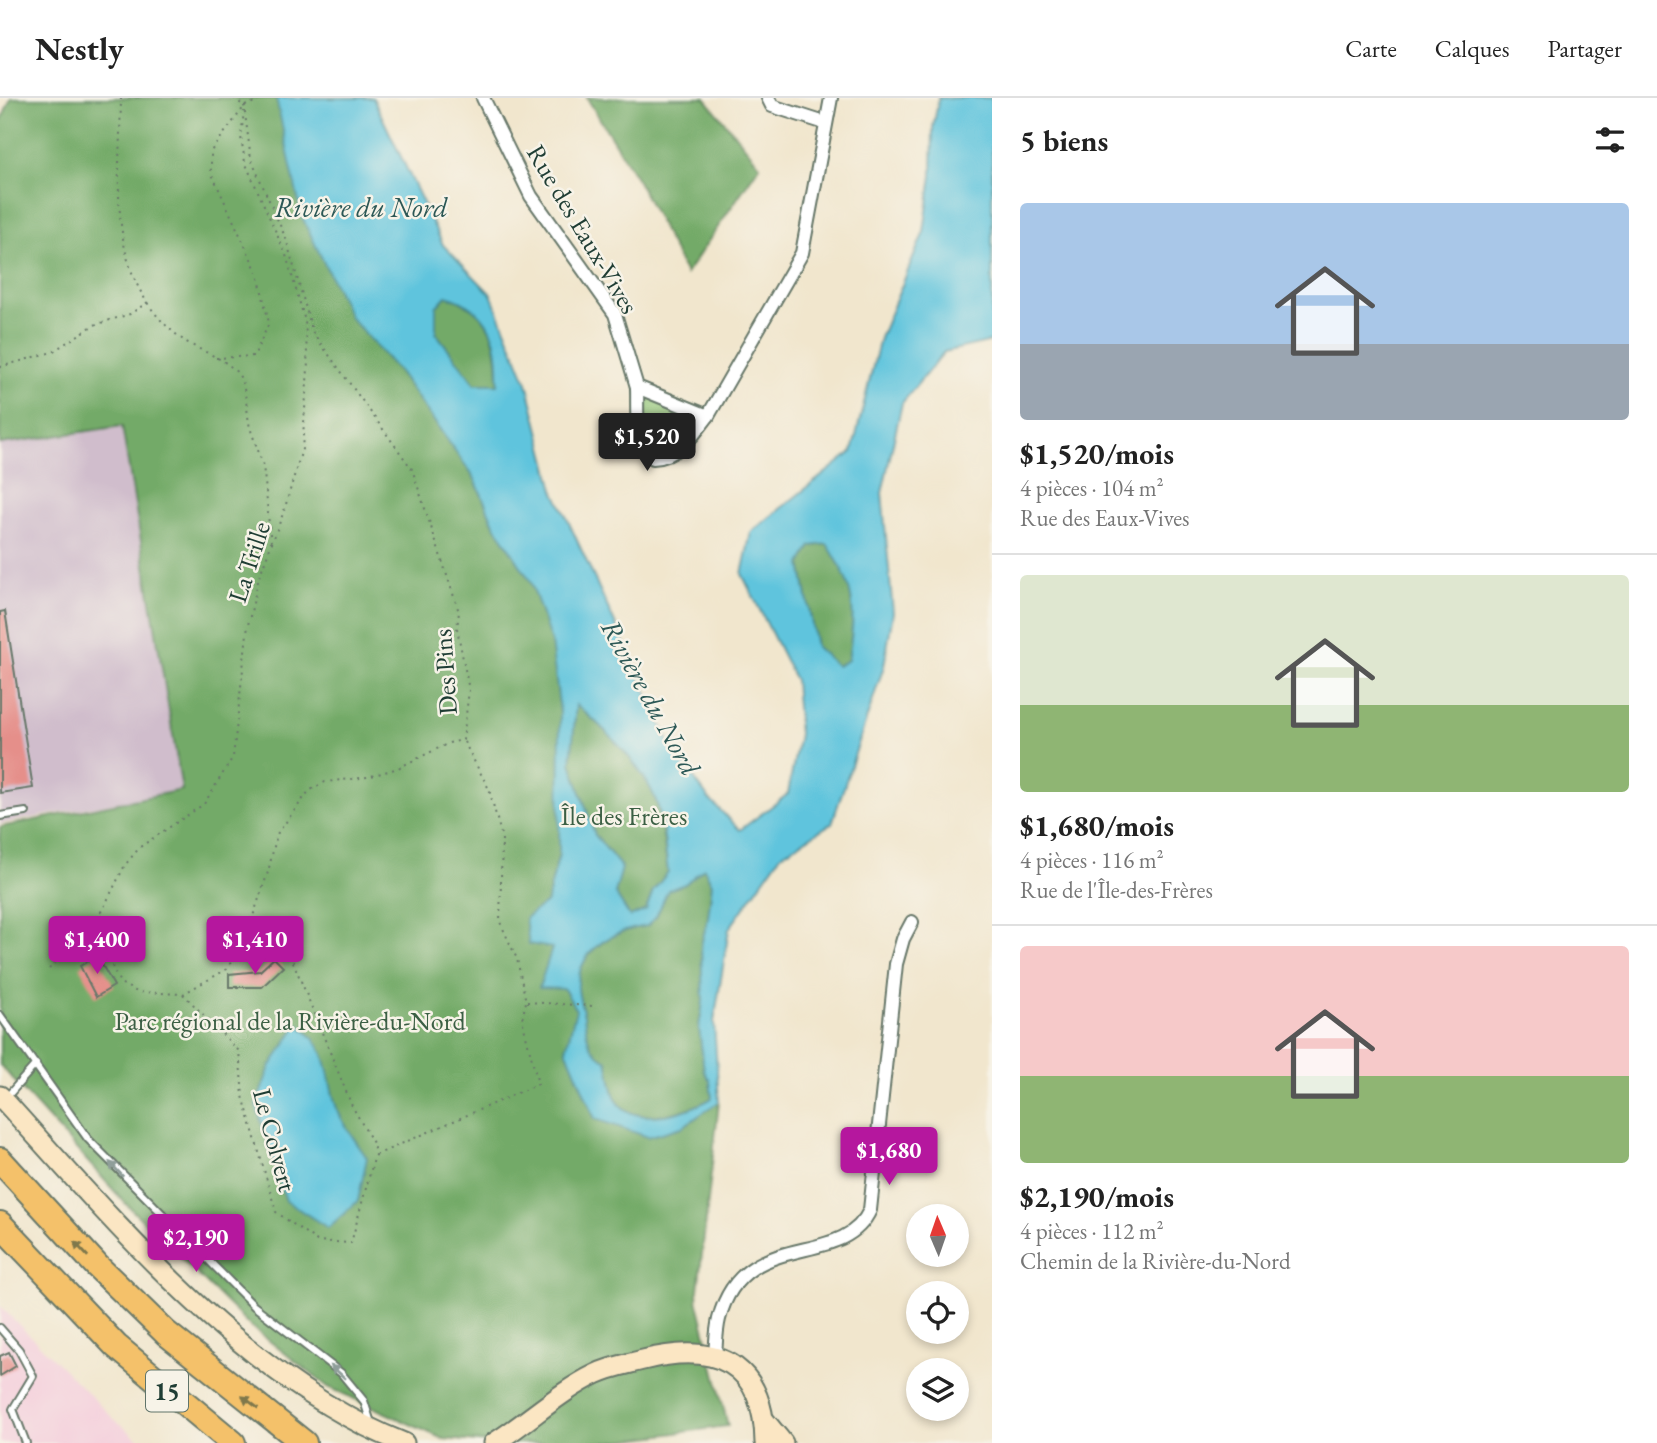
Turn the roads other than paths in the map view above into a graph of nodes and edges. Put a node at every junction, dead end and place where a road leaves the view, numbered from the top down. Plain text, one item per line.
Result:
1 (483, 98) edge
2 (768, 98) edge
3 (831, 98) edge
4 (825, 122) junction
5 (637, 387) junction
6 (708, 416) junction
7 (26, 812) dead end
8 (0, 816) edge
9 (912, 922) dead end
10 (0, 1015) edge
11 (36, 1064) junction
12 (2, 1098) edge
13 (0, 1160) edge
14 (0, 1224) edge
15 (0, 1238) edge
16 (41, 1270) junction
17 (0, 1328) edge
18 (715, 1356) junction
19 (765, 1421) junction
20 (369, 1428) junction
21 (26, 1443) edge
22 (233, 1443) edge
23 (304, 1443) edge
24 (404, 1443) edge
25 (494, 1443) edge
26 (765, 1443) edge
27 (783, 1443) edge

1 - 5 street, Rue des Eaux-Vives
2 - 4 street
3 - 4 street, Rue des Eaux-Vives
4 - 6 street, Rue des Eaux-Vives
5 - 6 street
5 - 6 street, Rue des Eaux-Vives
7 - 8 lane
9 - 18 street
10 - 11 lane
11 - 12 lane
20 -> 11 lane
12 - 20 street
23 -> 13 highway, 15
14 - 16 highway, 15
15 - 16 highway
16 - 22 highway, 15
17 - 21 lane
18 - 19 street
18 - 25 street
19 - 26 street
19 - 27 street
20 - 24 street

